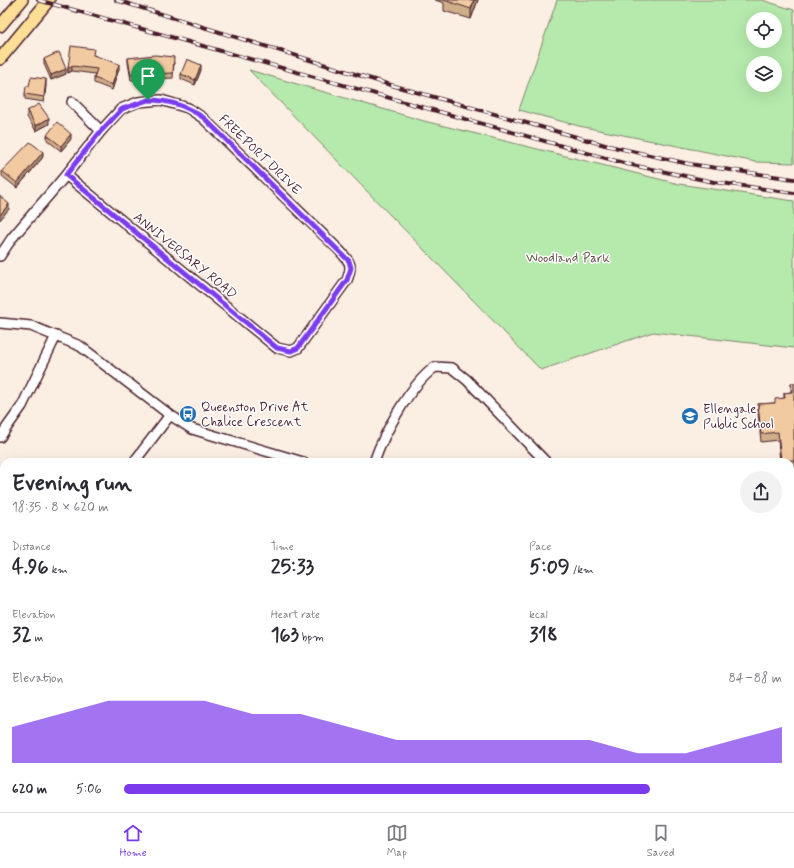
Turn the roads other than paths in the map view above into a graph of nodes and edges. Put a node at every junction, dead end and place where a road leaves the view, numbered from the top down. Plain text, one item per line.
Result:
1 (22, 0) edge
2 (49, 0) edge
3 (0, 26) edge
4 (0, 59) edge
5 (72, 102) dead end
6 (101, 131) junction
7 (66, 175) junction
8 (0, 254) edge
9 (0, 323) edge
10 (56, 336) junction
11 (291, 351) joint
12 (170, 415) junction
13 (0, 438) edge
14 (137, 458) edge
15 (289, 458) edge
16 (375, 458) edge
17 (542, 458) edge

1 - 3 main road
2 - 4 main road
5 - 6 street
6 - 7 street, FREEPORT DRIVE
6 - 11 street, FREEPORT DRIVE
7 - 8 street, FREEPORT DRIVE
7 - 11 street, ANNIVERSARY ROAD
9 - 10 street
10 - 12 street
10 - 13 street
12 - 14 street
12 - 15 street
16 - 17 street

